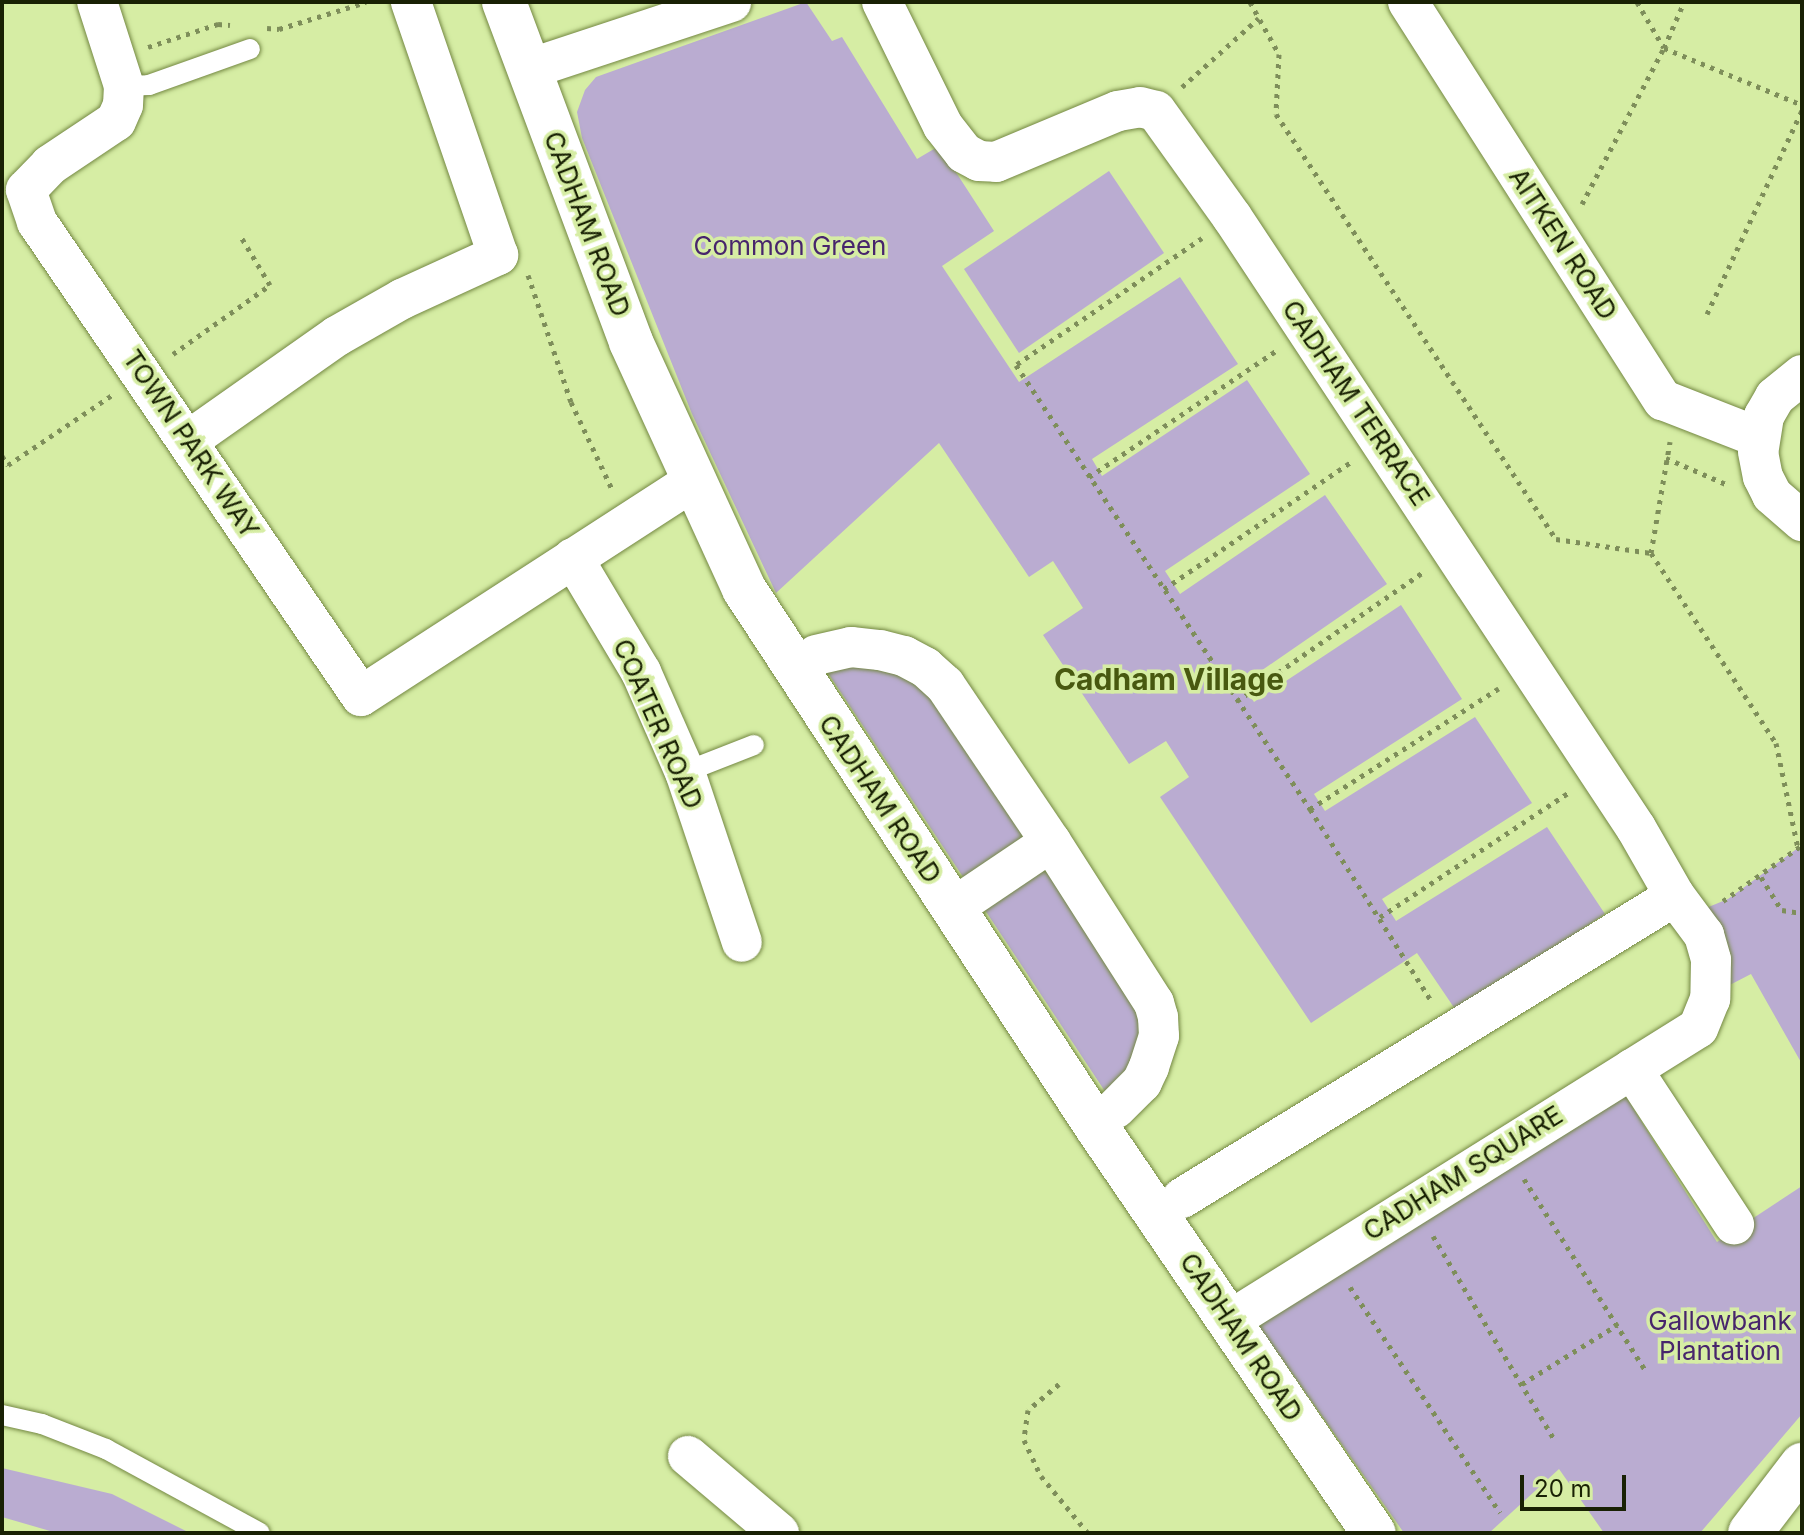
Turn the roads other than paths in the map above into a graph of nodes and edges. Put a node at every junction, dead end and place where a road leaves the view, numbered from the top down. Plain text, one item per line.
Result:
1 (97, 2) edge
2 (411, 2) edge
3 (504, 2) edge
4 (731, 2) edge
5 (882, 2) edge
6 (1408, 2) edge
7 (664, 13) edge
8 (250, 49) dead end
9 (529, 69) junction
10 (124, 86) junction
11 (14, 186) edge
12 (1802, 375) edge
13 (1758, 437) junction
14 (189, 440) junction
15 (692, 482) junction
16 (1802, 521) edge
17 (573, 558) junction
18 (816, 655) dead end
19 (754, 745) dead end
20 (685, 772) junction
21 (1051, 842) junction
22 (1682, 906) junction
23 (953, 908) junction
24 (742, 942) dead end
25 (1698, 1028) joint
26 (1632, 1069) junction
27 (1116, 1108) dead end
28 (1182, 1198) dead end
29 (1734, 1224) dead end
30 (1229, 1321) junction
31 (2, 1415) edge
32 (688, 1456) dead end
33 (1802, 1465) edge
34 (260, 1533) edge
35 (779, 1533) edge
36 (1374, 1533) edge
37 (1750, 1533) edge

1 - 10 street
2 - 14 street
3 - 9 main road, CADHAM ROAD
4 - 7 street
5 - 22 street, CADHAM TERRACE
6 - 13 street, AITKEN ROAD
7 - 9 street
8 - 10 lane
9 - 15 main road, CADHAM ROAD
10 - 11 street
11 - 14 street, TOWN PARK WAY
12 - 13 street
13 - 16 street
14 - 17 street, TOWN PARK WAY
15 - 17 street
15 - 23 main road, CADHAM ROAD
17 - 20 street, COATER ROAD
18 - 21 street
19 - 20 lane
20 - 24 street, COATER ROAD
21 - 23 street
21 - 27 street
22 - 25 street, CADHAM TERRACE
22 - 28 street
23 - 30 main road, CADHAM ROAD
25 - 26 street, CADHAM SQUARE
26 - 29 street
26 - 30 street, CADHAM SQUARE
30 - 36 main road, CADHAM ROAD
31 - 34 lane
32 - 35 street
33 - 37 main road

